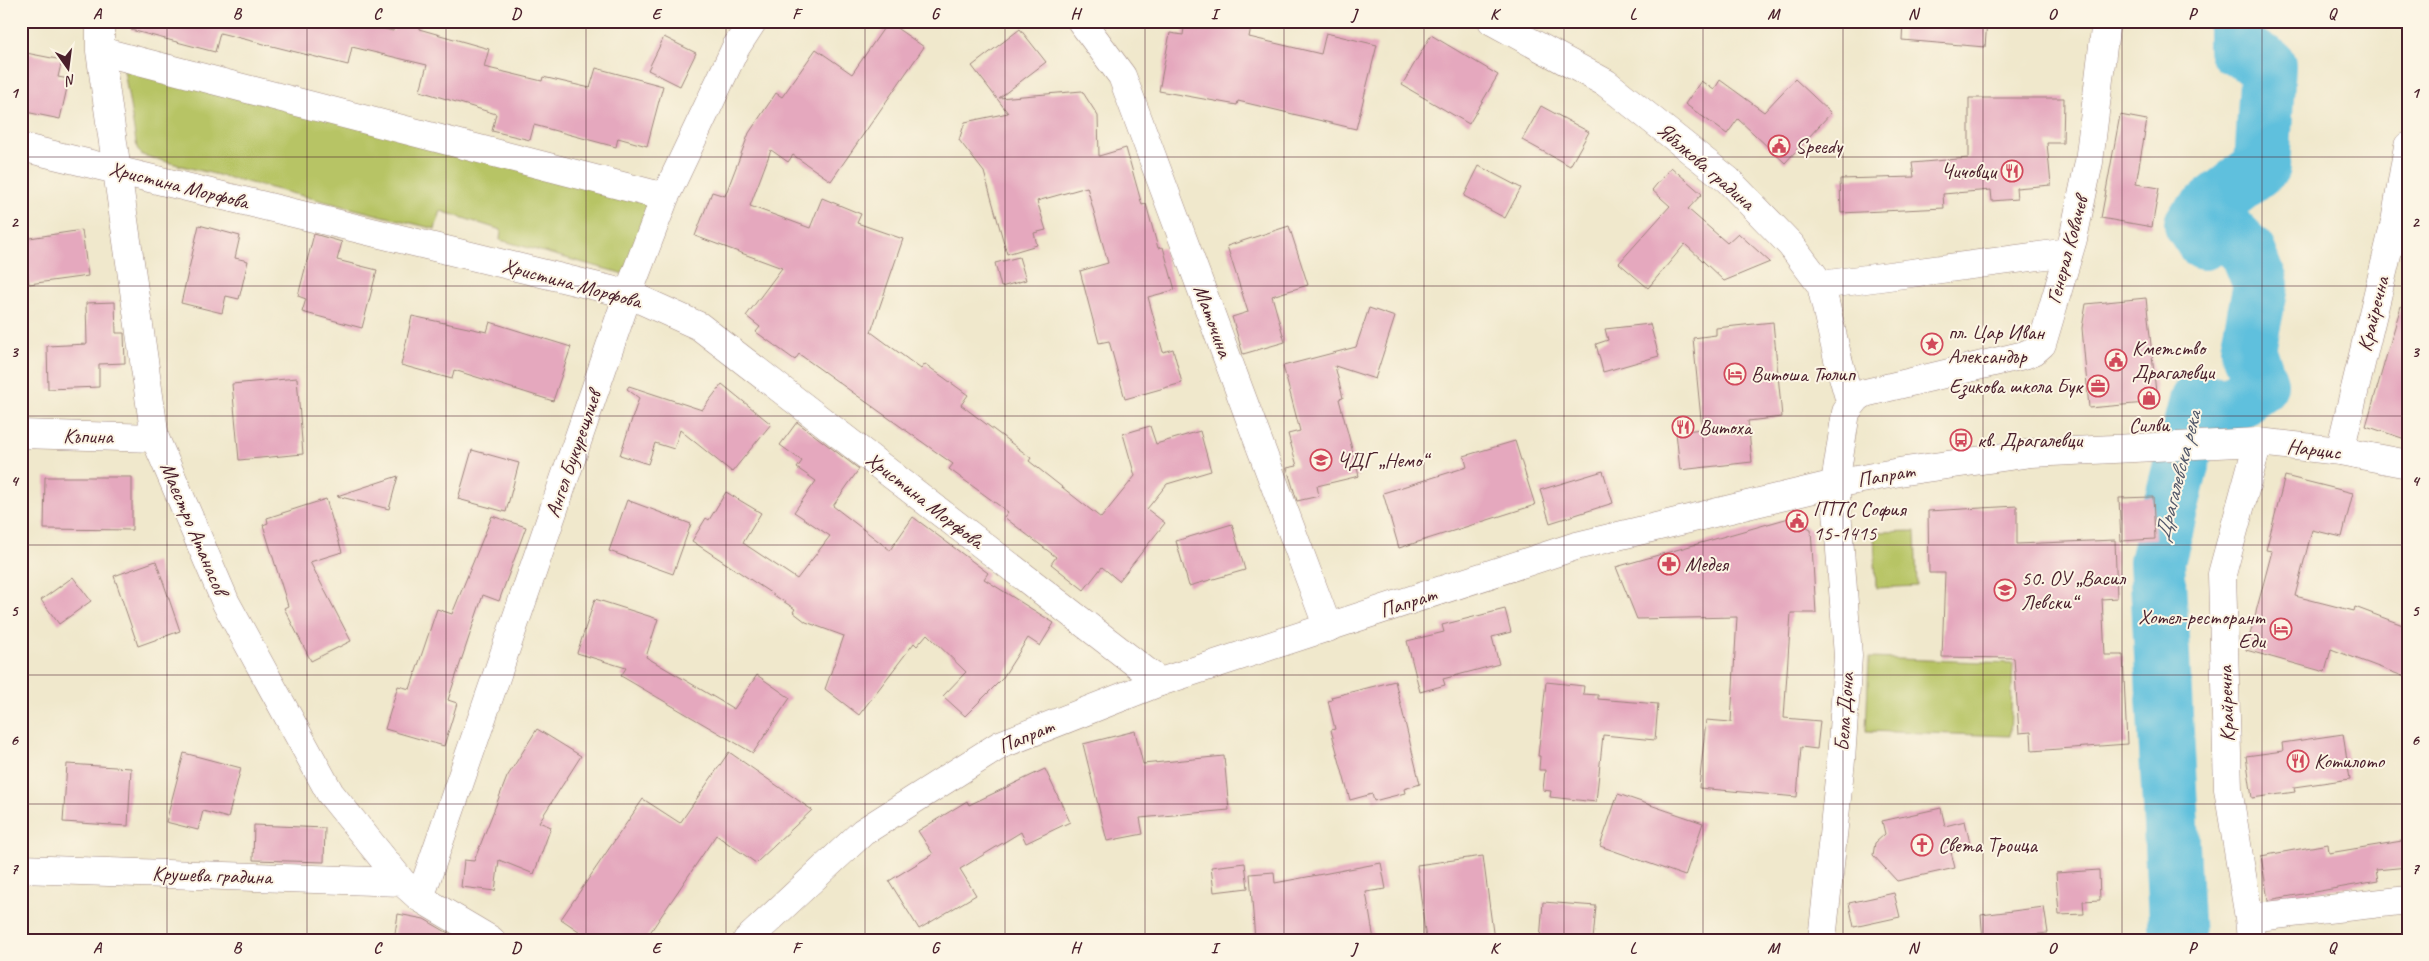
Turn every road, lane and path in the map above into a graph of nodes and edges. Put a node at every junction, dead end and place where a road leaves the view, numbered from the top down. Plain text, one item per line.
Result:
1 (100, 21) edge
2 (753, 21) edge
3 (1492, 21) edge
4 (2106, 21) edge
5 (1083, 22) edge
6 (100, 51) junction
7 (2408, 146) edge
8 (21, 148) edge
9 (118, 169) junction
10 (666, 197) junction
11 (2069, 252) junction
12 (1822, 285) junction
13 (628, 294) junction
14 (1851, 405) junction
15 (21, 434) edge
16 (154, 438) junction
17 (2258, 442) junction
18 (2142, 446) joint
19 (2340, 451) junction
20 (2408, 464) edge
21 (1835, 484) junction
22 (1328, 628) junction
23 (1160, 682) junction
24 (21, 869) edge
25 (411, 890) junction
26 (2408, 900) edge
27 (2250, 929) edge
28 (491, 940) edge
29 (747, 940) edge
30 (1822, 940) edge

1 - 6 street, Маестро Атанасов
2 - 10 street, Ангел Букурещлиев
3 - 12 street, Ябълкова градина
4 - 11 street, Генерал Ковачев
5 - 22 street, Маточина
6 - 9 street, Маестро Атанасов
6 - 10 street
7 - 19 street, Крайречна
8 - 9 street, Христина Морфова
9 - 13 street, Христина Морфова
9 - 16 street, Маестро Атанасов
10 - 13 street, Ангел Букурещлиев
11 - 12 street
11 - 14 street, Генерал Ковачев
12 - 14 street, Ябълкова градина
13 - 23 street, Христина Морфова
13 - 25 street, Ангел Букурещлиев
14 - 21 street
15 - 16 street, Къпина
16 - 25 street, Маестро Атанасов
17 - 18 street, Нарцис
17 - 19 street, Нарцис
17 - 27 street, Крайречна
18 - 21 street, Папрат
19 - 20 street, Нарцис
21 - 22 street, Папрат
21 - 30 street, Бела Дона
22 - 23 street, Папрат
23 - 29 street, Папрат
24 - 25 street, Крушева градина
25 - 28 street, Маестро Атанасов
26 - 27 street

